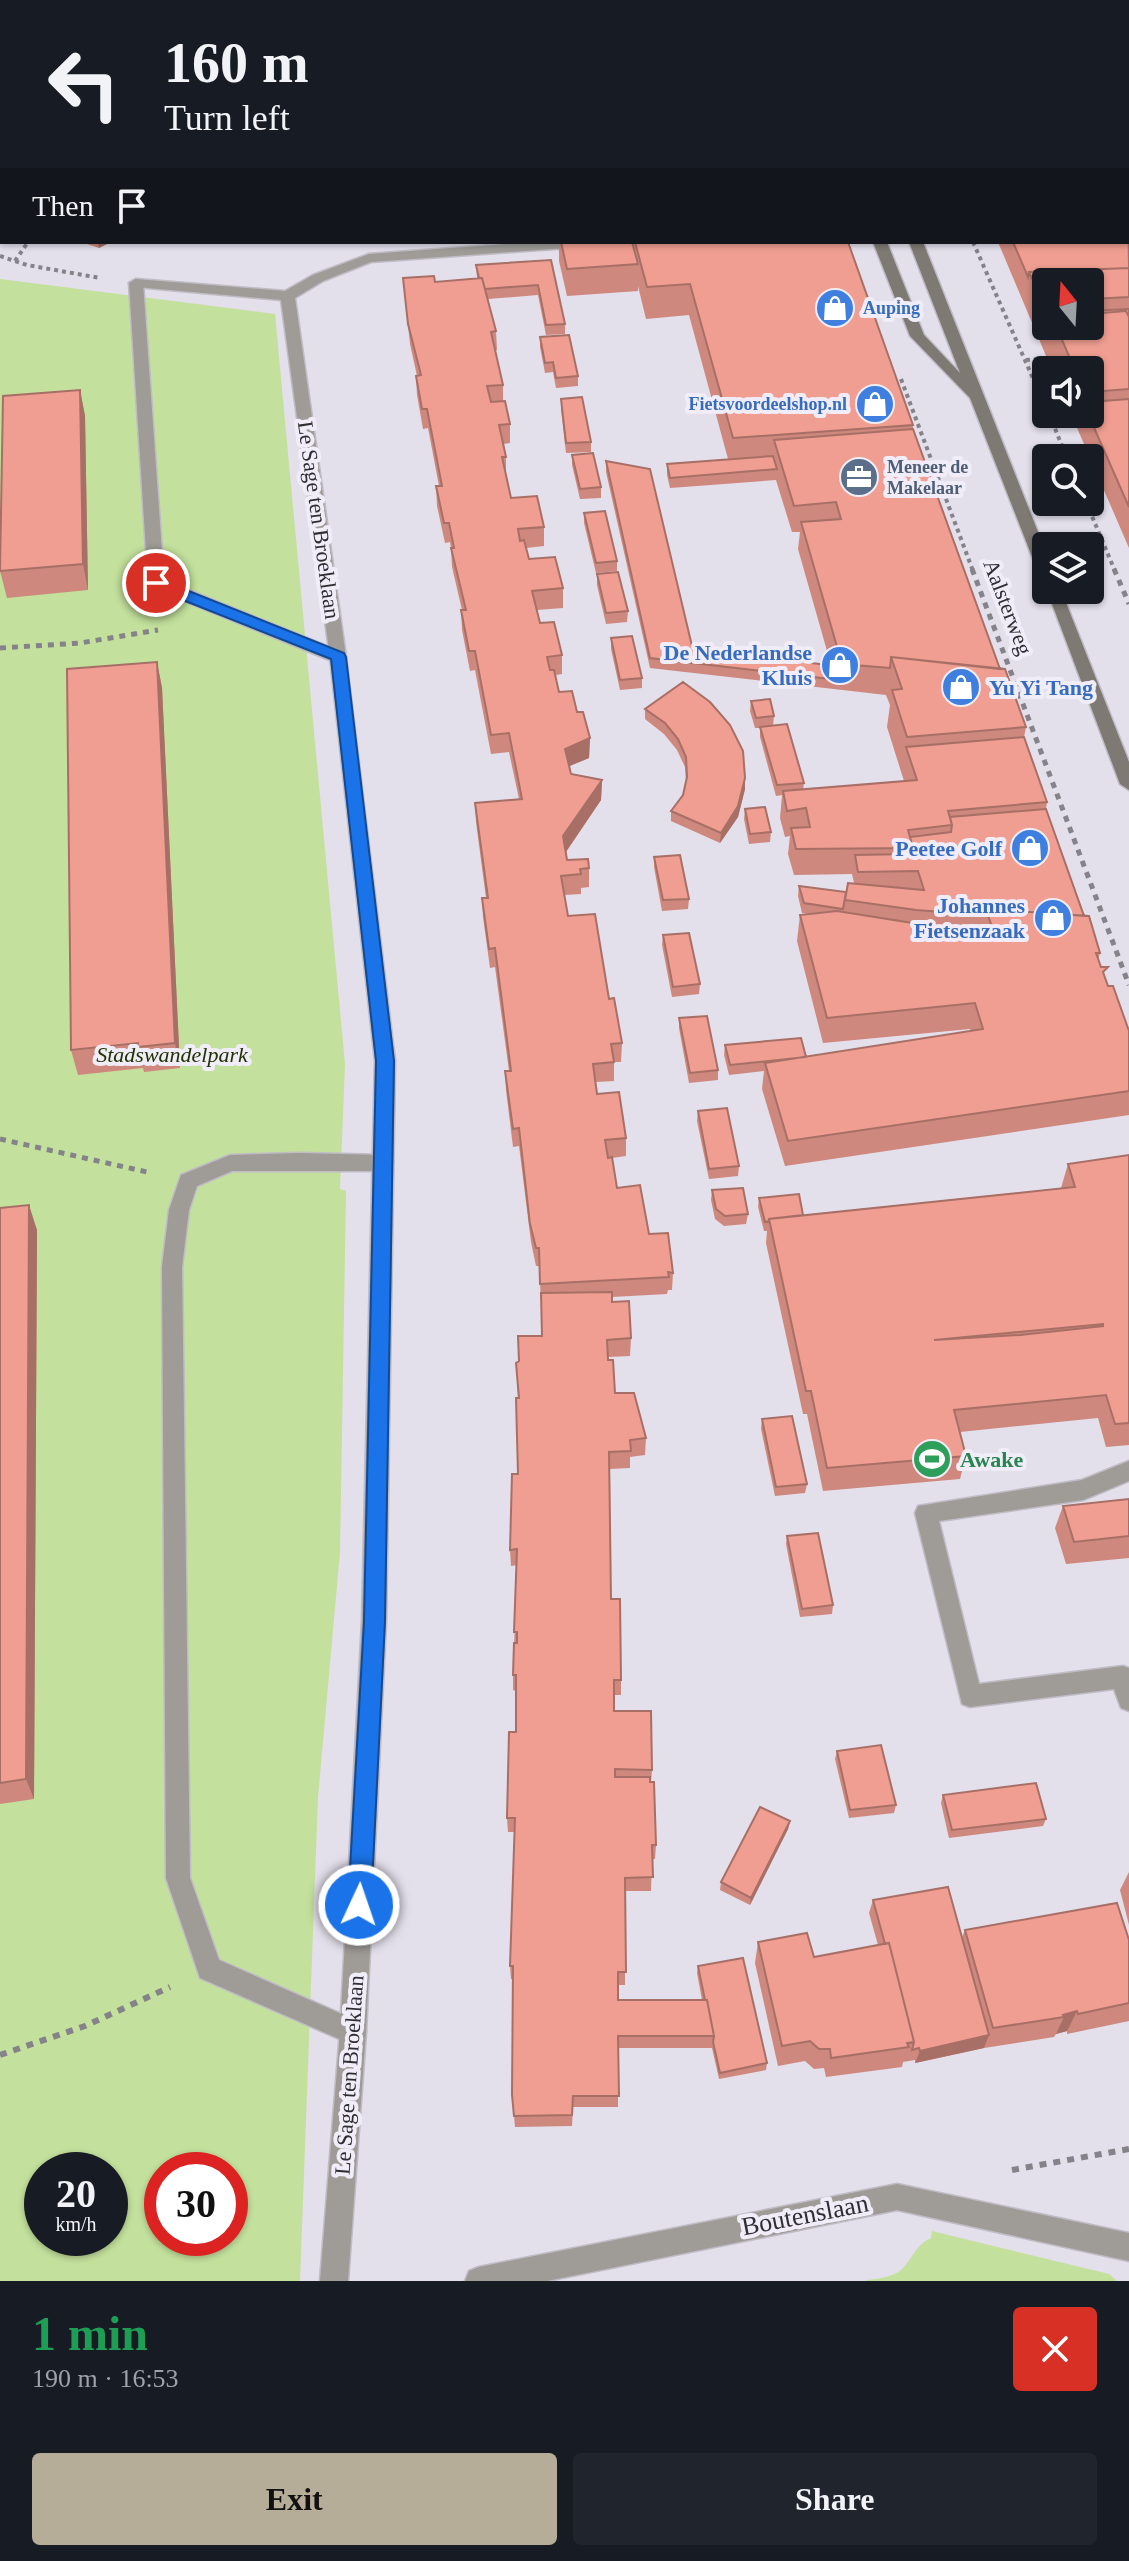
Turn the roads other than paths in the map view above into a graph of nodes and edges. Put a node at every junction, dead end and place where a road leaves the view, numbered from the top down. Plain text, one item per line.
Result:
1 (367, 244) edge
2 (567, 244) edge
3 (881, 244) edge
4 (917, 244) edge
5 (369, 258) junction
6 (288, 296) junction
7 (980, 403) junction
8 (1032, 536) edge
9 (1058, 604) edge
10 (338, 657) junction
11 (1129, 784) edge
12 (383, 1163) junction
13 (1129, 1471) edge
14 (1129, 1700) edge
15 (353, 2032) junction
16 (1129, 2247) edge
17 (334, 2281) edge
18 (479, 2281) edge

1 - 5 street
2 - 5 street
3 - 7 main road
4 - 7 main road
5 - 6 street
6 - 10 street, Le Sage ten Broeklaan
6 - 10 street
7 - 8 main road
9 - 11 main road
10 - 12 street, Le Sage ten Broeklaan
12 - 15 street, Le Sage ten Broeklaan
12 - 15 street
13 - 14 street
15 - 17 street, Le Sage ten Broeklaan
16 - 18 street, Boutenslaan

